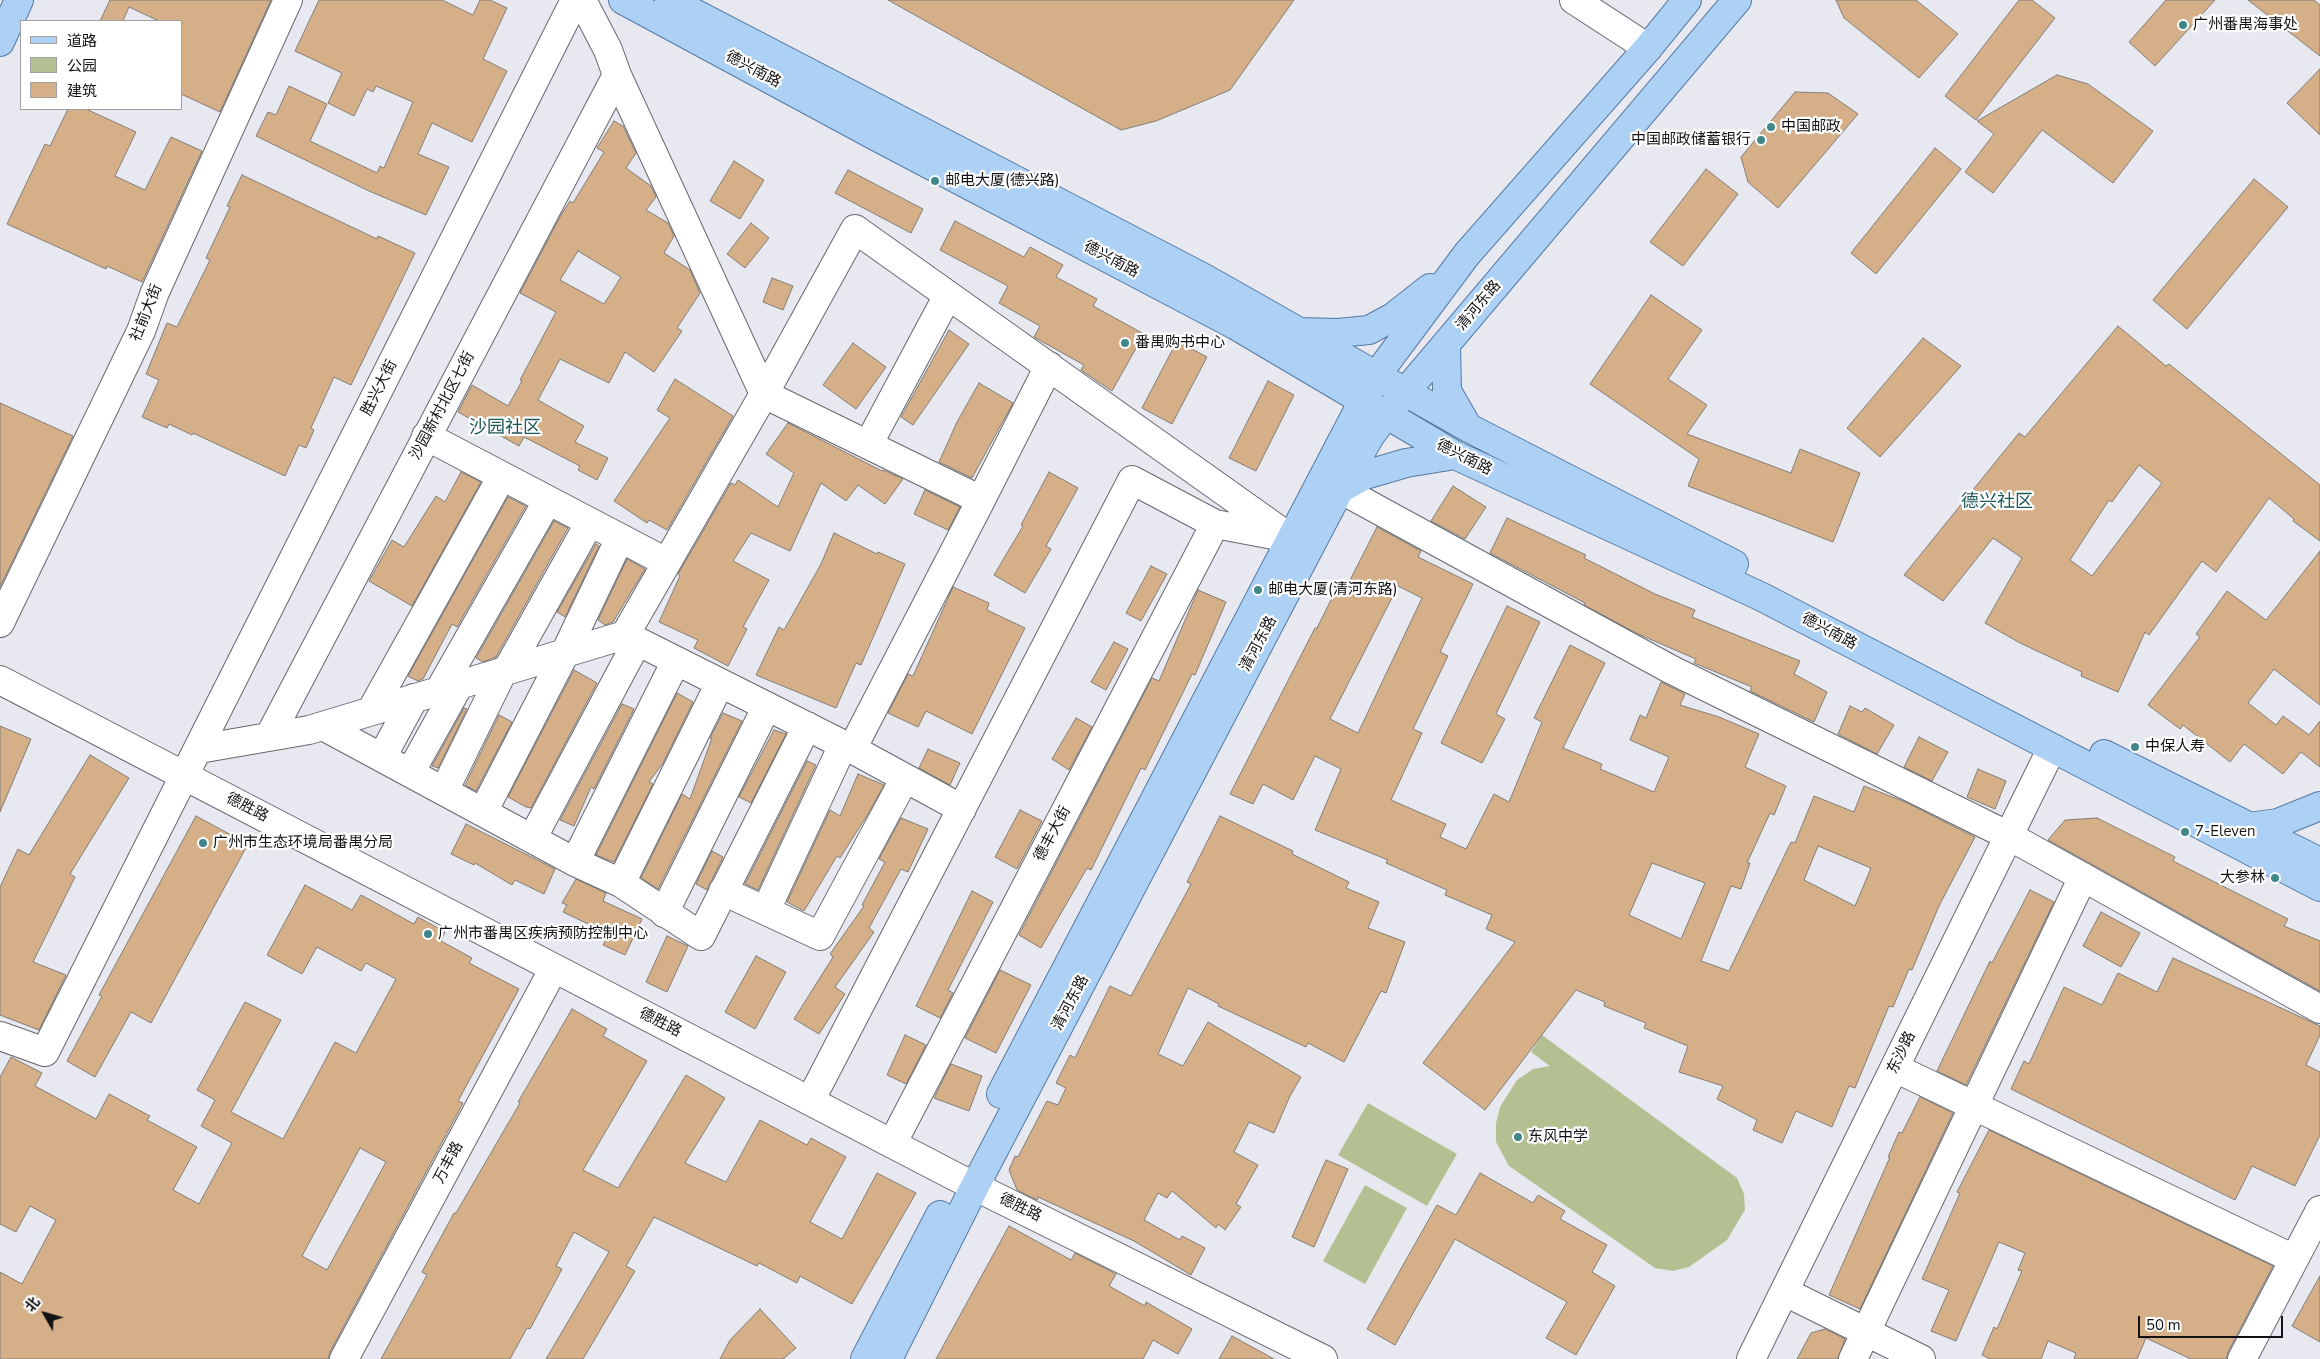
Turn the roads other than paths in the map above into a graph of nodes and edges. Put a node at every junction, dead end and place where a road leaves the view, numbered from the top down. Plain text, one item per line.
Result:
1 (19, 0) edge
2 (288, 0) edge
3 (575, 0) edge
4 (582, 0) edge
5 (623, 0) edge
6 (669, 0) edge
7 (1574, 0) edge
8 (1687, 0) edge
9 (1737, 0) edge
10 (0, 42) edge
11 (1648, 48) junction
12 (617, 75) junction
13 (1468, 254) junction
14 (1500, 280) junction
15 (947, 296) junction
16 (1298, 332) junction
17 (1446, 346) junction
18 (1049, 366) junction
19 (1376, 376) junction
20 (1405, 393) junction
21 (764, 394) junction
22 (1362, 401) junction
23 (1386, 415) junction
24 (1469, 428) junction
25 (426, 436) junction
26 (868, 445) junction
27 (1455, 455) junction
28 (502, 476) junction
29 (1340, 490) junction
30 (548, 500) junction
31 (981, 500) junction
32 (590, 522) junction
33 (1214, 524) junction
34 (620, 538) junction
35 (1290, 538) junction
36 (666, 562) junction
37 (0, 623) edge
38 (631, 638) junction
39 (565, 653) junction
40 (676, 661) junction
41 (505, 671) junction
42 (0, 680) edge
43 (720, 683) junction
44 (437, 691) junction
45 (767, 706) junction
46 (371, 711) junction
47 (323, 726) junction
48 (807, 726) junction
49 (269, 737) junction
50 (848, 747) junction
51 (2052, 748) junction
52 (199, 749) junction
53 (382, 757) junction
54 (410, 773) junction
55 (185, 776) junction
56 (905, 778) junction
57 (444, 791) junction
58 (2320, 806) edge
59 (962, 809) junction
60 (483, 812) junction
61 (2248, 827) junction
62 (2009, 836) junction
63 (532, 839) junction
64 (575, 862) junction
65 (2317, 870) edge
66 (2083, 878) junction
67 (621, 883) junction
68 (723, 891) junction
69 (766, 910) junction
70 (664, 913) junction
71 (554, 968) junction
72 (2320, 1009) edge
73 (0, 1036) edge
74 (1895, 1068) junction
75 (810, 1101) junction
76 (1973, 1105) junction
77 (892, 1144) junction
78 (966, 1182) junction
79 (2320, 1210) edge
80 (2294, 1259) junction
81 (1785, 1292) junction
82 (1867, 1332) junction
83 (344, 1359) edge
84 (865, 1359) edge
85 (888, 1359) edge
86 (1323, 1359) edge
87 (1751, 1359) edge
88 (1853, 1359) edge
89 (1922, 1359) edge
90 (2242, 1359) edge

1 - 10 main road
2 - 37 street, 社前大街
3 - 52 street, 胜兴大街
4 - 12 street
5 - 22 main road, 德兴南路
6 - 16 main road, 德兴南路
7 - 11 street
8 - 11 main road, 清河东路
9 - 14 main road, 清河东路
11 - 13 main road, 清河东路
12 - 21 street
12 - 25 street, 沙园新村北区七街
13 - 14 main road
13 - 16 main road
13 - 19 main road, 清河东路
14 - 17 main road, 清河东路
15 - 18 street
15 - 21 street
15 - 26 street
16 - 19 main road, 德兴南路
17 - 20 main road, 清河东路
17 - 24 main road
18 - 31 street
18 - 35 street
19 - 20 main road, 德兴南路
19 - 22 main road, 清河东路
20 - 23 main road, 清河东路
20 - 24 main road, 德兴南路
21 - 26 street
21 - 36 street
22 - 23 main road, 德兴南路
22 - 35 main road, 清河东路
23 - 27 main road, 德兴南路
23 - 29 main road, 清河东路
24 - 61 main road, 德兴南路
25 - 28 street
25 - 49 street, 沙园新村北区七街
26 - 31 street
27 - 29 main road
27 - 51 main road, 德兴南路
28 - 30 street
28 - 46 street
29 - 62 street
29 - 78 main road, 清河东路
30 - 32 street
30 - 44 street
31 - 50 street
32 - 34 street
32 - 41 street
33 - 35 street
33 - 59 street
33 - 77 street, 德丰大街
34 - 36 street
34 - 39 street
35 - 78 main road, 清河东路
36 - 38 street
38 - 39 street
38 - 40 street
38 - 63 street
39 - 41 street
39 - 60 street
40 - 43 street
40 - 64 street
41 - 44 street
41 - 57 street
42 - 55 street, 德胜路
43 - 45 street
43 - 67 street
44 - 46 street
44 - 53 street
44 - 54 street
45 - 48 street
45 - 70 street
46 - 47 street
47 - 49 street
47 - 53 street
48 - 50 street
48 - 68 street
49 - 52 street
50 - 56 street
50 - 69 street
51 - 62 street, 东沙路
51 - 65 main road, 德兴南路
52 - 55 street, 胜兴大街
53 - 54 street
54 - 57 street
55 - 71 street, 德胜路
55 - 73 street, 胜兴大街
56 - 59 street
56 - 69 street
57 - 60 street
58 - 61 main road
59 - 75 street
60 - 63 street
61 - 65 main road, 德兴南路
62 - 66 street
62 - 74 street, 东沙路
63 - 64 street
64 - 67 street
66 - 72 street
66 - 76 street
67 - 70 street
68 - 69 street
68 - 70 street
71 - 75 street, 德胜路
71 - 83 street, 万丰路
74 - 76 street
74 - 81 street, 东沙路
75 - 77 street, 德胜路
76 - 80 street
76 - 82 street
77 - 78 street, 德胜路
78 - 84 main road, 清河东路
78 - 85 main road, 清河东路
78 - 86 street, 德胜路
79 - 80 street
80 - 90 street
81 - 82 street
81 - 87 street, 东沙路
82 - 88 street
82 - 89 street

